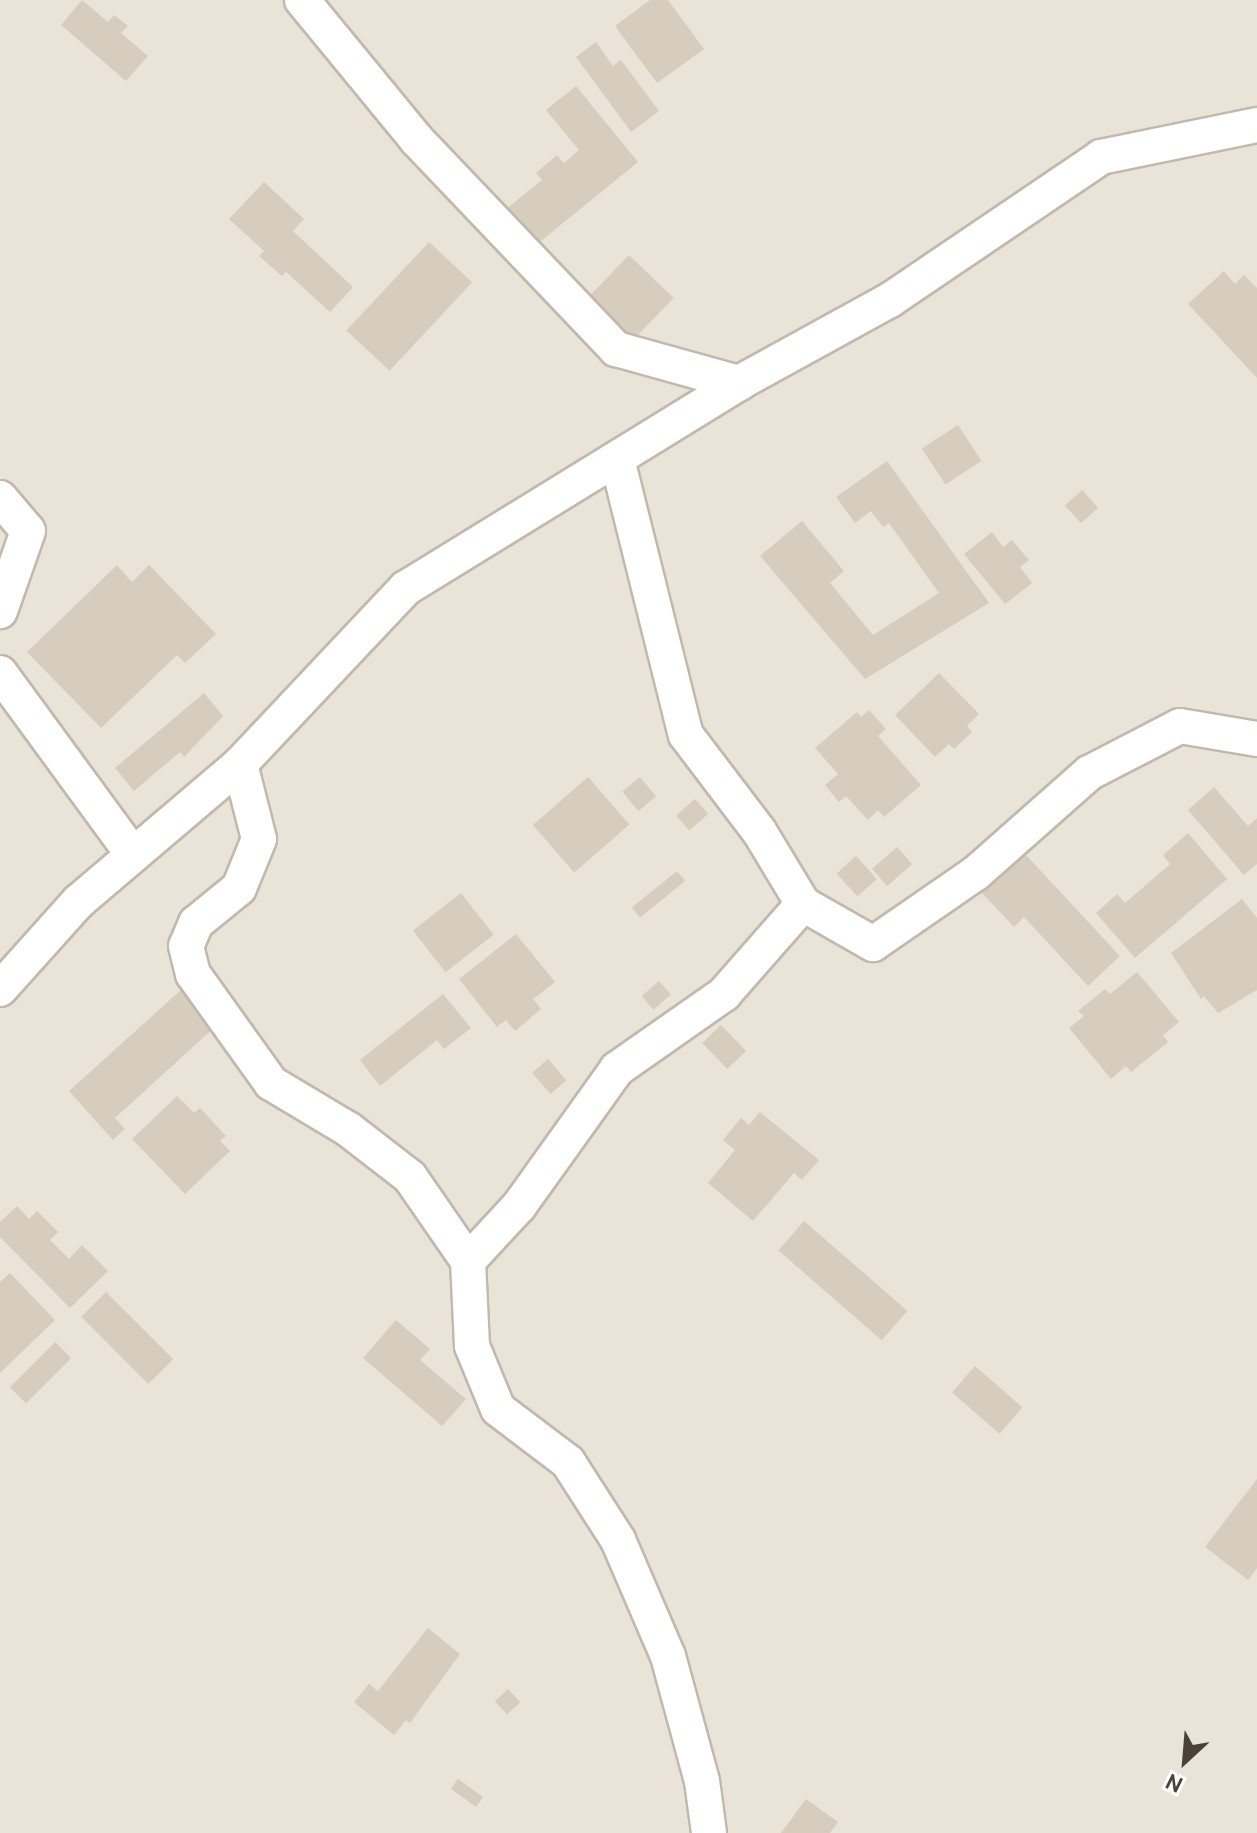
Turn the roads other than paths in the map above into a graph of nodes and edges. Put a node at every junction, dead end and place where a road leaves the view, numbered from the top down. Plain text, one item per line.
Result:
1 (302, 0) edge
2 (1257, 125) edge
3 (739, 383) junction
4 (617, 459) junction
5 (0, 498) edge
6 (0, 611) edge
7 (0, 673) edge
8 (1257, 739) edge
9 (240, 764) junction
10 (133, 855) junction
11 (803, 904) junction
12 (0, 989) edge
13 (468, 1261) junction
14 (709, 1833) edge

1 - 3 street
2 - 3 street
3 - 4 street
4 - 9 street
4 - 11 street
5 - 6 street
7 - 10 street
8 - 11 street
9 - 10 street
9 - 13 street
10 - 12 street
11 - 13 street
13 - 14 street

